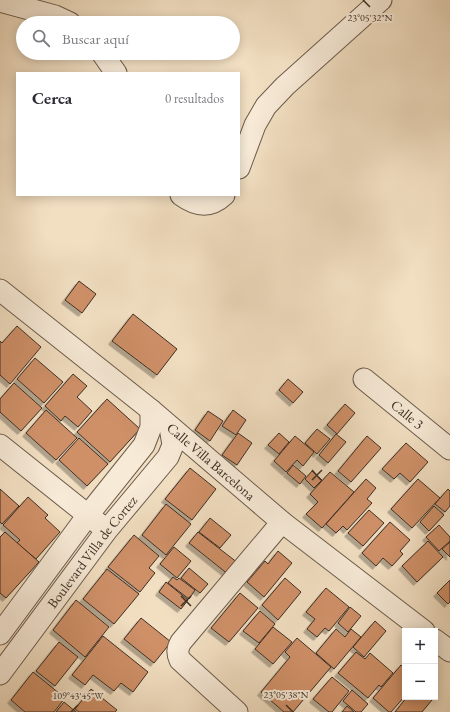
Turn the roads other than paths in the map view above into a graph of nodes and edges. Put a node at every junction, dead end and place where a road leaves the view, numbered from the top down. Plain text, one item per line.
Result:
1 (381, 0) edge
2 (0, 1) edge
3 (54, 16) edge
4 (107, 60) edge
5 (115, 72) edge
6 (240, 165) edge
7 (182, 196) edge
8 (223, 196) edge
9 (0, 290) edge
10 (364, 379) dead end
11 (151, 410) junction
12 (170, 427) junction
13 (0, 445) edge
14 (450, 450) edge
15 (88, 515) junction
16 (282, 522) junction
17 (107, 530) junction
18 (3, 623) edge
19 (420, 628) edge
20 (28, 635) junction
21 (438, 642) edge
22 (450, 651) edge
23 (0, 674) edge
24 (237, 712) edge

1 - 6 street
2 - 3 street
4 - 5 street
7 - 8 street
9 - 11 street, Calle Villa Barcelona
10 - 14 street, Calle 3
11 - 12 street, Calle Villa Barcelona
11 - 15 street, Boulevard Villa de Cortez
12 - 16 street, Calle Villa Barcelona
12 - 17 street, Boulevard Villa de Cortez
13 - 15 street
15 - 17 street
15 - 18 street, Boulevard Villa de Cortez
16 - 19 street, Calle Villa Barcelona
16 - 24 street
17 - 20 street, Boulevard Villa de Cortez
18 - 20 street
20 - 23 street, Boulevard Villa de Cortez
21 - 22 street

